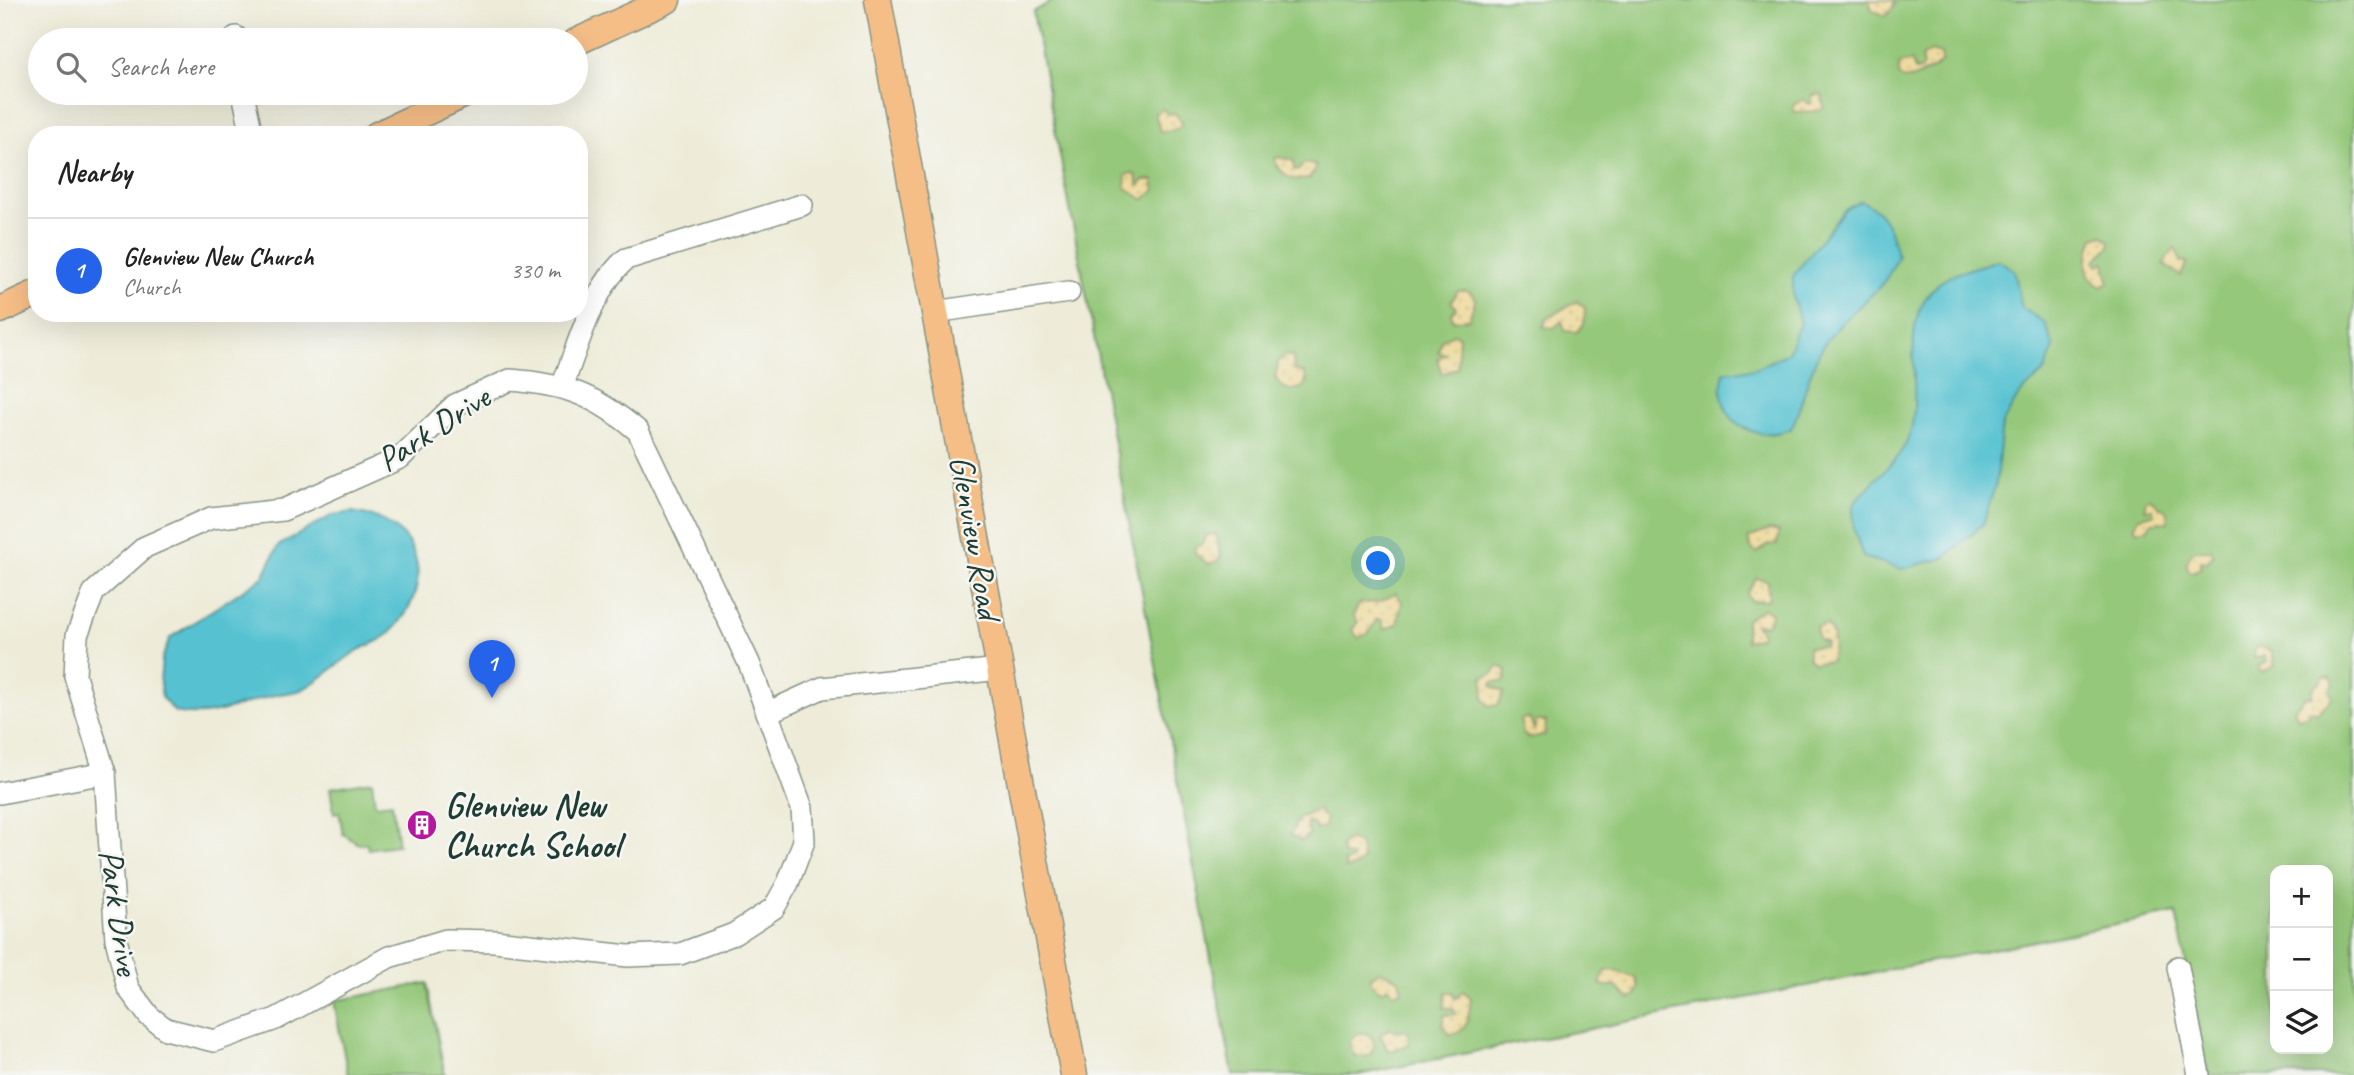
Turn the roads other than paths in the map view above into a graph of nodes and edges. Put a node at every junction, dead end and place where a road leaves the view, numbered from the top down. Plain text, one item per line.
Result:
1 (667, 0) edge
2 (878, 0) edge
3 (588, 37) edge
4 (246, 105) edge
5 (441, 105) edge
6 (250, 126) edge
7 (396, 126) edge
8 (802, 205) dead end
9 (1069, 292) dead end
10 (28, 297) edge
11 (0, 310) edge
12 (935, 312) junction
13 (562, 387) junction
14 (1000, 669) junction
15 (769, 712) junction
16 (105, 774) junction
17 (0, 793) edge
18 (2178, 967) dead end
19 (1074, 1075) edge
20 (2199, 1075) edge

1 - 3 main road
2 - 12 main road, Glenview Road
4 - 6 street
5 - 7 main road
8 - 13 street
9 - 12 street
10 - 11 main road
12 - 14 main road, Glenview Road
13 - 15 street, Park Drive
13 - 16 street, Park Drive
14 - 15 street
14 - 19 main road, Glenview Road
15 - 16 street, Park Drive
16 - 17 street
18 - 20 street

